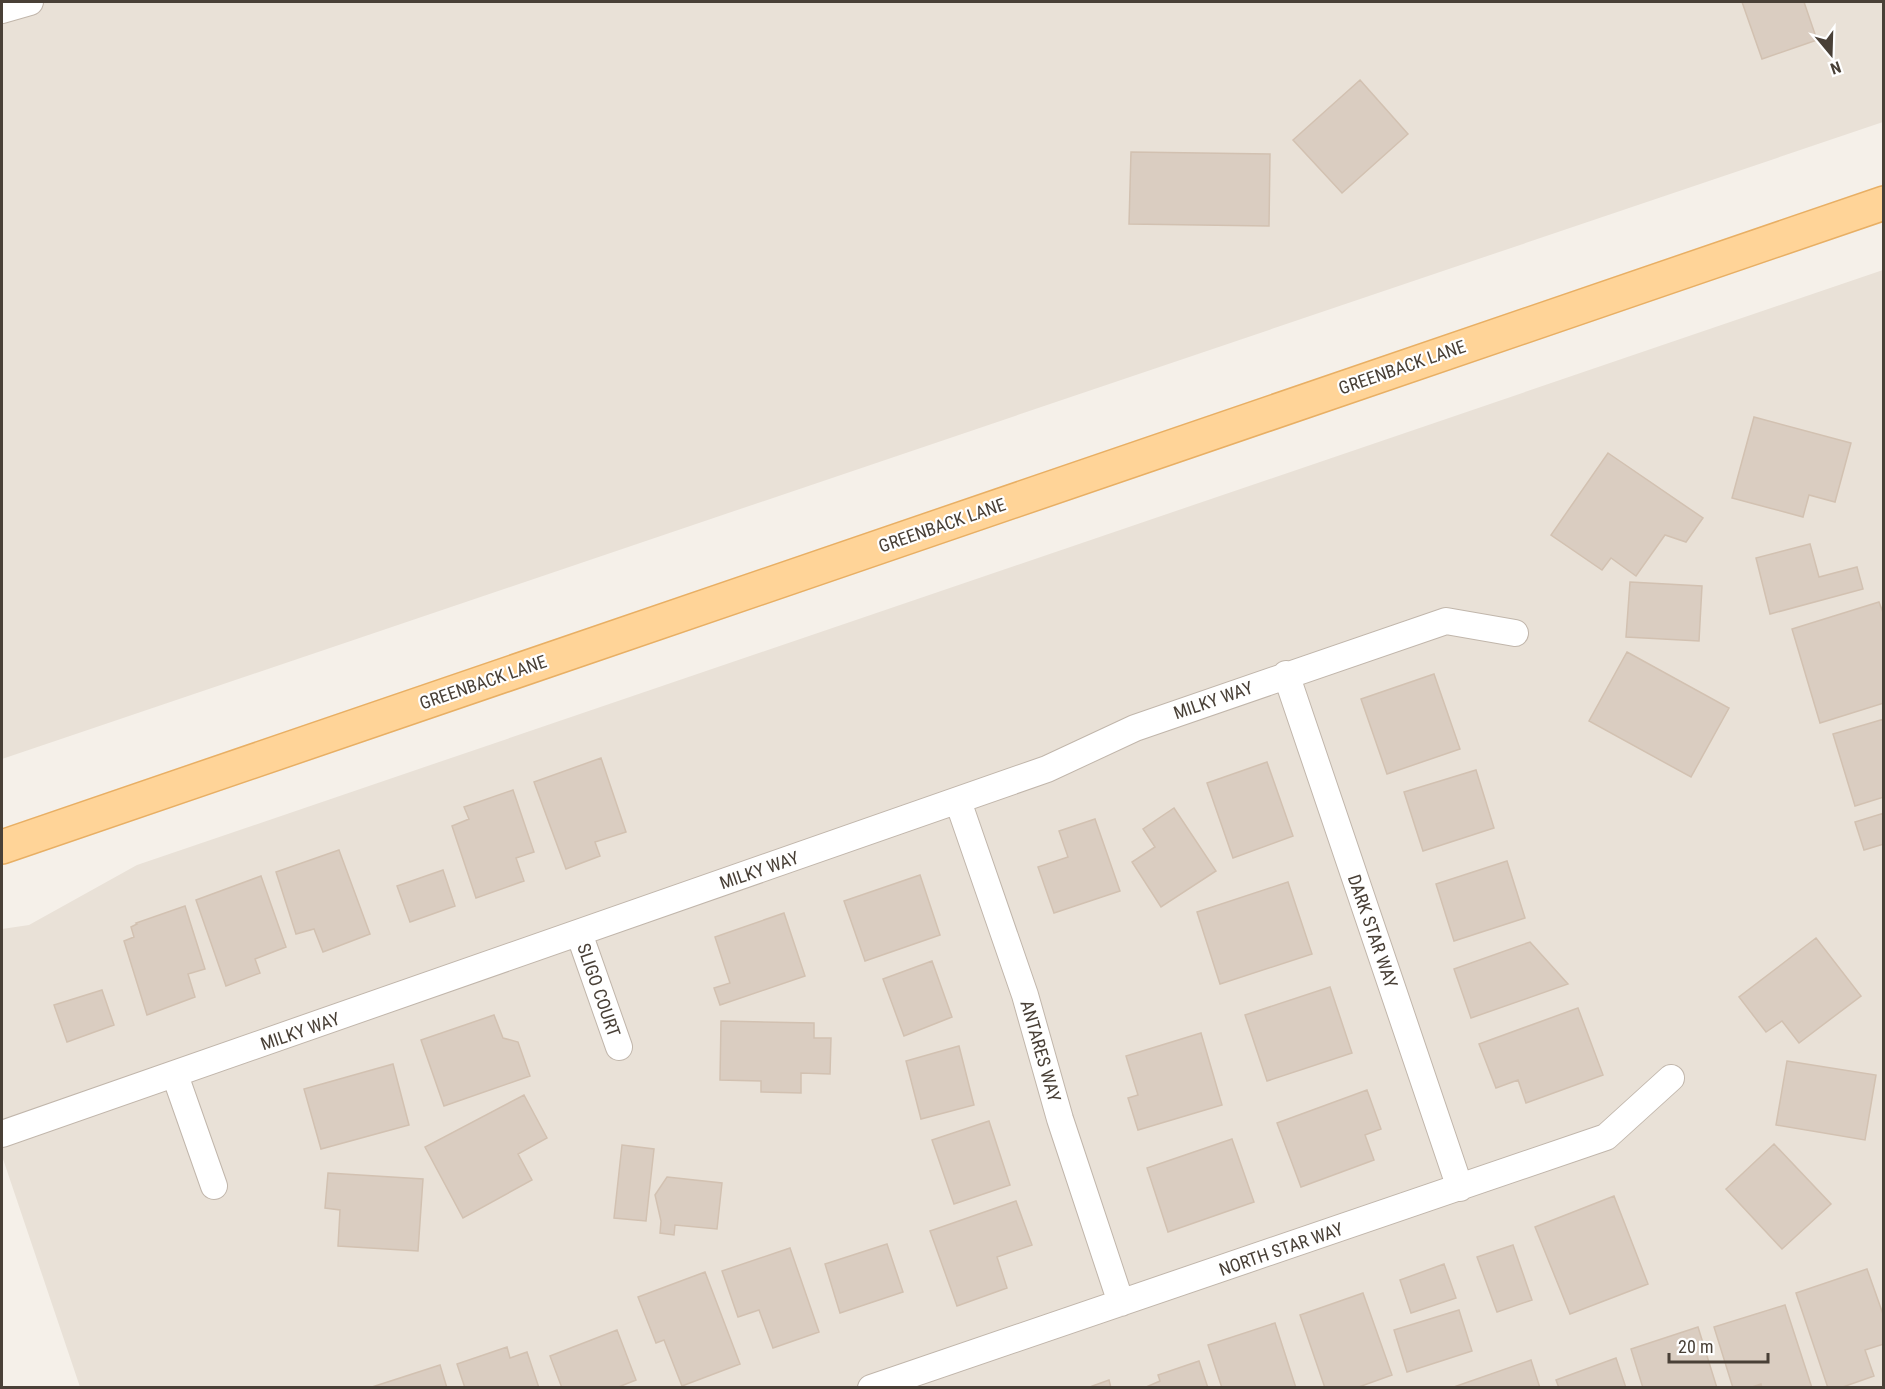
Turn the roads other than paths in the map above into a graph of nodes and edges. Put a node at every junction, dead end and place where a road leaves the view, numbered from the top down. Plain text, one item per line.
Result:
1 (30, 2) edge
2 (2, 10) edge
3 (1884, 202) edge
4 (1515, 633) dead end
5 (1286, 674) junction
6 (958, 801) junction
7 (2, 847) edge
8 (579, 933) junction
9 (619, 1047) dead end
10 (175, 1075) junction
11 (1671, 1078) dead end
12 (2, 1134) edge
13 (214, 1186) dead end
14 (1460, 1188) junction
15 (1120, 1303) junction
16 (872, 1388) edge

1 - 2 street
3 - 7 main road, GREENBACK LANE
4 - 5 street, MILKY WAY
5 - 6 street, MILKY WAY
5 - 14 street, DARK STAR WAY
6 - 8 street, MILKY WAY
6 - 15 street, ANTARES WAY
8 - 9 street, SLIGO COURT
8 - 10 street, MILKY WAY
10 - 12 street, MILKY WAY
10 - 13 street
11 - 14 street, NORTH STAR WAY
14 - 15 street, NORTH STAR WAY
15 - 16 street, NORTH STAR WAY

